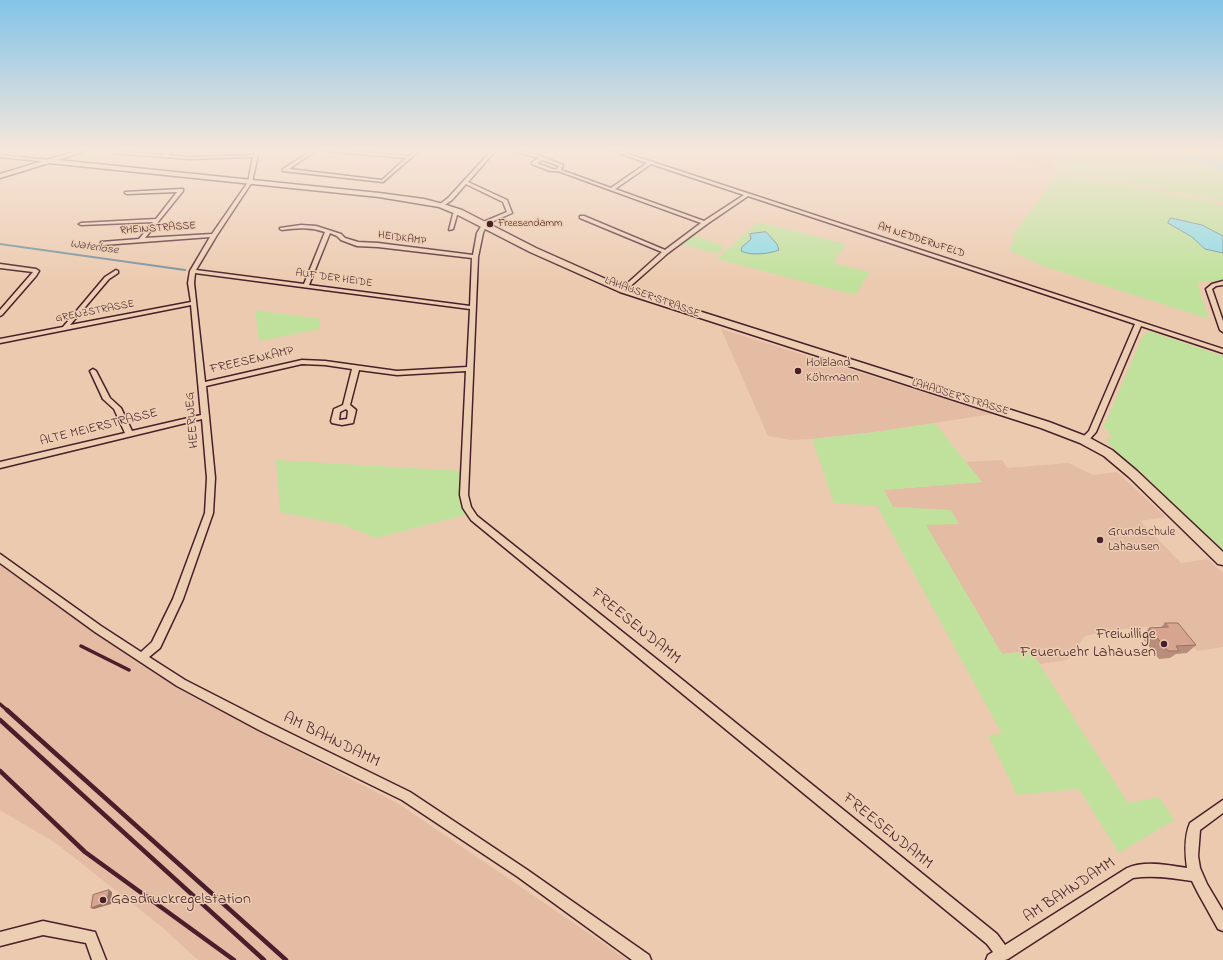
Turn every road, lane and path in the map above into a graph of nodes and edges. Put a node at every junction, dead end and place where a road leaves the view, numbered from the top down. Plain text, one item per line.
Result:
1 (177, 195) edge
2 (241, 195) edge
3 (376, 195) edge
4 (453, 195) edge
5 (492, 195) edge
6 (628, 195) edge
7 (747, 195) edge
8 (750, 195) edge
9 (442, 205) junction
10 (459, 212) junction
11 (582, 217) dead end
12 (157, 220) junction
13 (705, 223) junction
14 (81, 224) dead end
15 (484, 224) junction
16 (282, 229) dead end
17 (451, 229) dead end
18 (328, 231) junction
19 (214, 235) junction
20 (141, 240) junction
21 (103, 243) dead end
22 (666, 252) junction
23 (476, 257) junction
24 (0, 266) edge
25 (193, 271) junction
26 (116, 272) dead end
27 (1223, 283) edge
28 (306, 286) junction
29 (623, 290) junction
30 (194, 303) junction
31 (473, 308) junction
32 (0, 314) edge
33 (1138, 323) junction
34 (65, 328) junction
35 (1223, 330) edge
36 (0, 341) edge
37 (1223, 351) edge
38 (356, 368) junction
39 (470, 369) junction
40 (93, 371) dead end
41 (202, 385) junction
42 (346, 406) dead end
43 (205, 416) junction
44 (129, 433) junction
45 (1084, 440) junction
46 (0, 465) edge
47 (0, 558) edge
48 (1223, 560) edge
49 (142, 657) junction
50 (1223, 806) edge
51 (1194, 875) junction
52 (1223, 924) edge
53 (0, 939) edge
54 (996, 958) edge
55 (100, 960) edge
56 (644, 960) edge

1 - 12 street
2 - 19 street, HEERWEG
3 - 9 street, LAHAUSER STRASSE
4 - 9 street
5 - 15 street
6 - 13 street
7 - 13 street
8 - 33 street, AM NEDDERNFELD
9 - 10 street, LAHAUSER STRASSE
10 - 15 street, LAHAUSER STRASSE
10 - 17 street
11 - 22 street
12 - 14 street
12 - 20 street
13 - 22 street
15 - 23 street, FREESENDAMM
15 - 29 street, LAHAUSER STRASSE
16 - 18 street, HEIDKAMP
18 - 23 street, HEIDKAMP
18 - 28 street
19 - 20 street, RHEINSTRASSE
19 - 25 street, HEERWEG
20 - 21 street, RHEINSTRASSE
22 - 29 street
23 - 31 street, FREESENDAMM
24 - 32 street
25 - 28 street, AUF DER HEIDE
25 - 30 street, HEERWEG
26 - 34 street
27 - 35 street
28 - 31 street, AUF DER HEIDE
29 - 45 street, LAHAUSER STRASSE
30 - 34 street, GRENZSTRASSE
30 - 41 street, HEERWEG
31 - 39 street, FREESENDAMM
33 - 37 street, AM NEDDERNFELD
33 - 45 street
34 - 36 street, GRENZSTRASSE
38 - 39 street, FREESENKAMP
38 - 41 street, FREESENKAMP
38 - 42 street
39 - 54 street, FREESENDAMM
40 - 44 street
41 - 43 street, HEERWEG
43 - 44 street, ALTE MEIERSTRASSE
43 - 49 street, HEERWEG
44 - 46 street, ALTE MEIERSTRASSE
45 - 48 street, LAHAUSER STRASSE
47 - 49 street, AM BAHNDAMM
49 - 56 street, AM BAHNDAMM
50 - 51 street
51 - 52 street
51 - 54 street, AM BAHNDAMM
53 - 55 street

